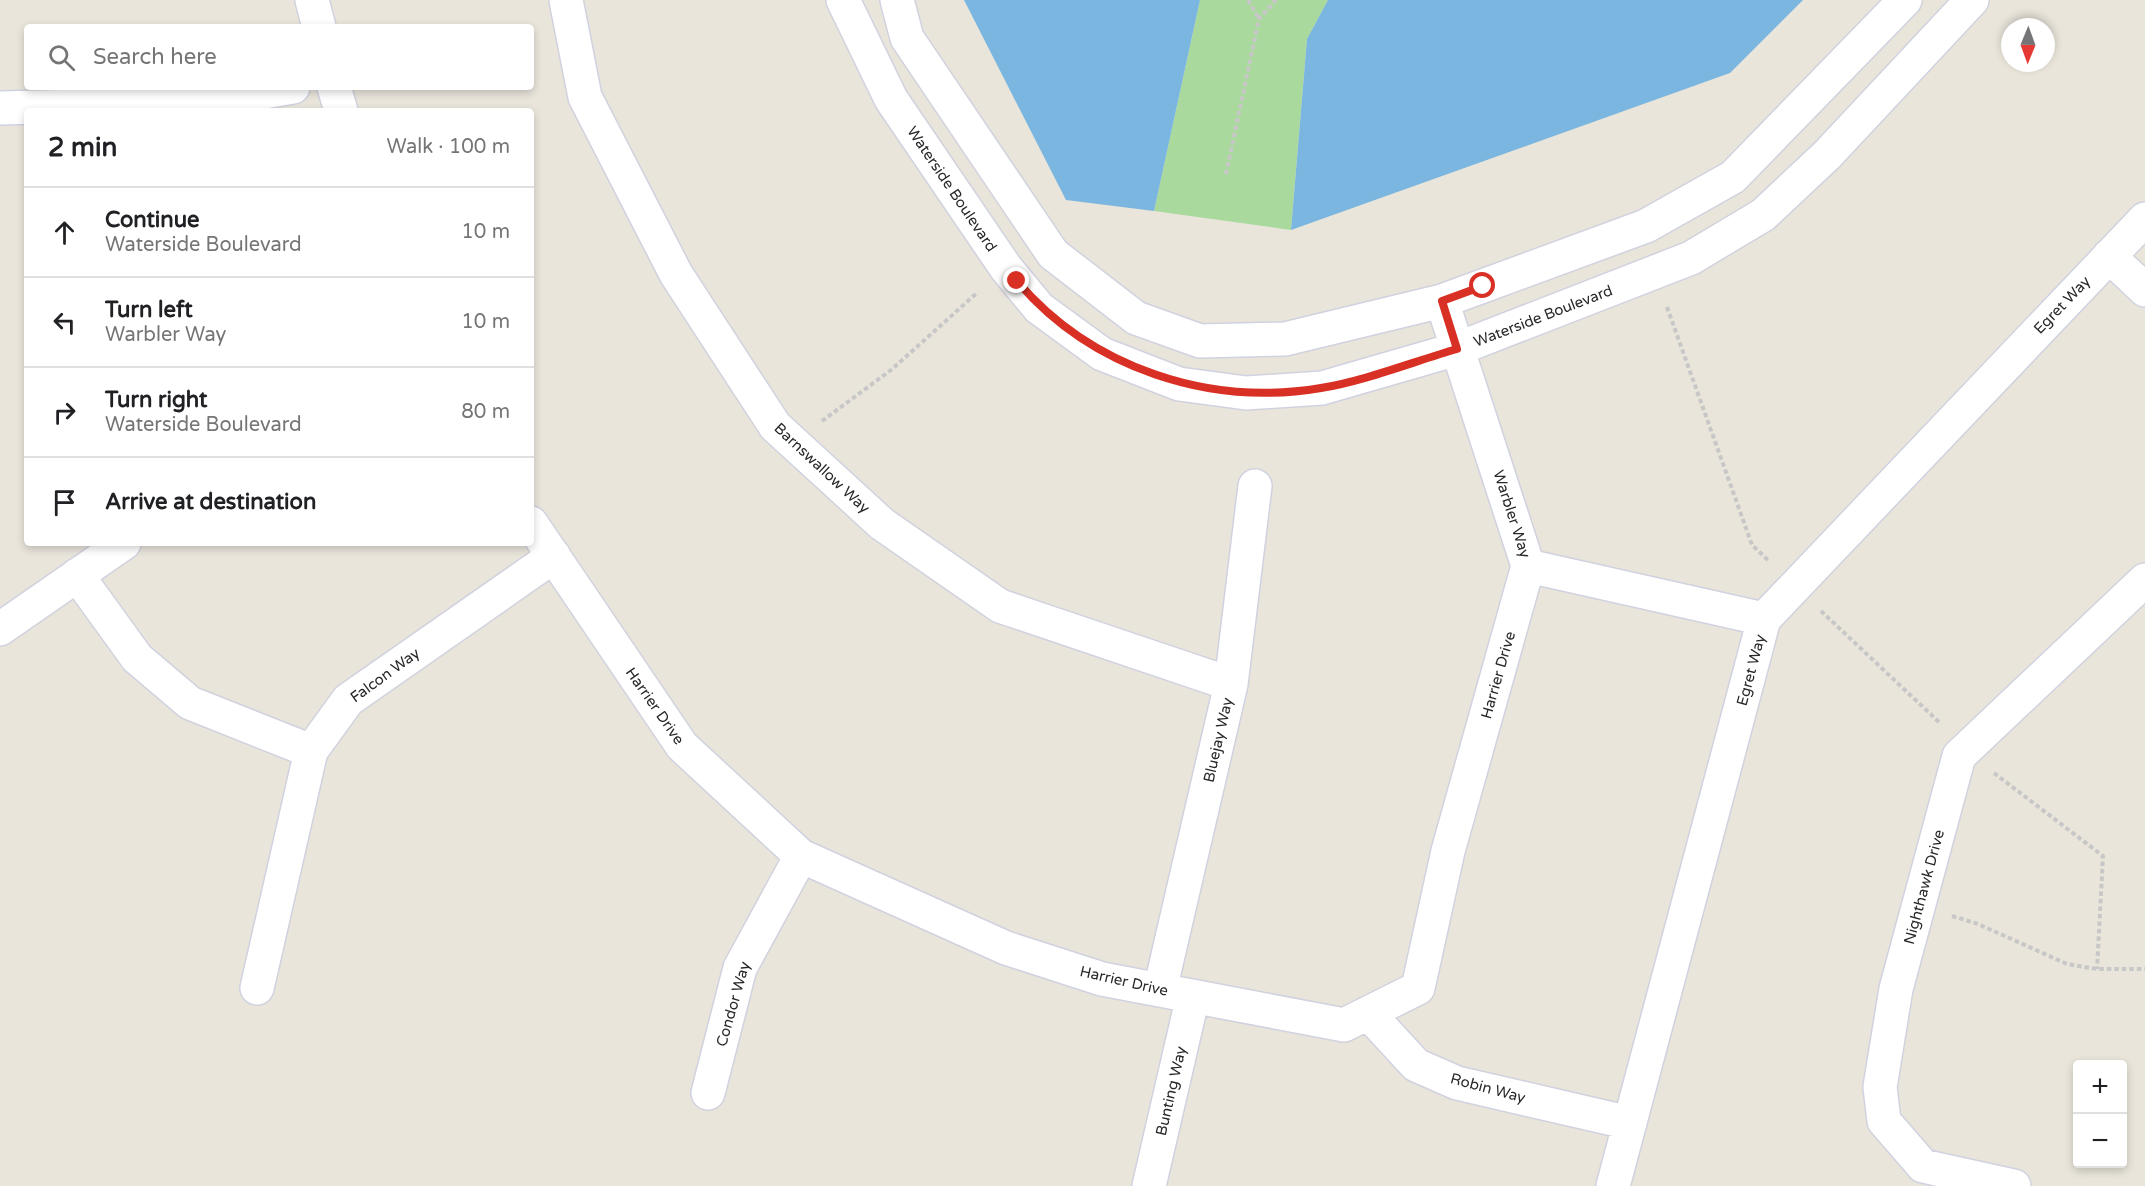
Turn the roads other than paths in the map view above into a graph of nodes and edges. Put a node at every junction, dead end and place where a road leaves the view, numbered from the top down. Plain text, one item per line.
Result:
1 (312, 0) edge
2 (566, 0) edge
3 (843, 0) edge
4 (897, 0) edge
5 (1905, 0) edge
6 (1972, 0) edge
7 (318, 24) edge
8 (276, 90) edge
9 (335, 90) edge
10 (0, 108) edge
11 (340, 108) edge
12 (2145, 219) edge
13 (2109, 256) junction
14 (2145, 290) edge
15 (1442, 301) junction
16 (1457, 349) junction
17 (1255, 486) dead end
18 (534, 527) edge
19 (120, 546) edge
20 (554, 556) junction
21 (1528, 566) junction
22 (77, 575) junction
23 (2141, 592) edge
24 (1764, 619) junction
25 (0, 629) edge
26 (1231, 684) junction
27 (311, 751) junction
28 (801, 856) junction
29 (257, 988) dead end
30 (1160, 990) junction
31 (1193, 996) junction
32 (1368, 1013) junction
33 (708, 1093) dead end
34 (1630, 1123) junction
35 (1149, 1186) edge
36 (1613, 1186) edge
37 (2014, 1186) edge

1 - 7 street
2 - 26 street, Barnswallow Way
3 - 16 street, Waterside Boulevard
4 - 15 street
5 - 15 street
6 - 16 street, Waterside Boulevard
8 - 10 street
9 - 11 street
12 - 13 street, Egret Way
13 - 14 street
13 - 24 street, Egret Way
15 - 16 street, Warbler Way
16 - 21 street, Warbler Way
17 - 26 street, Bluejay Way
18 - 20 street, Harrier Drive
19 - 22 street
20 - 27 street, Falcon Way
20 - 28 street, Harrier Drive
21 - 24 street, Warbler Way
21 - 32 street, Harrier Drive
22 - 25 street
22 - 27 street
23 - 37 street, Nighthawk Drive
24 - 34 street, Egret Way
26 - 30 street, Bluejay Way
27 - 29 street, Falcon Way
28 - 30 street, Harrier Drive
28 - 33 street, Condor Way
30 - 31 street, Harrier Drive
31 - 32 street, Harrier Drive
31 - 35 street, Bunting Way
32 - 34 street, Robin Way
34 - 36 street, Egret Way

